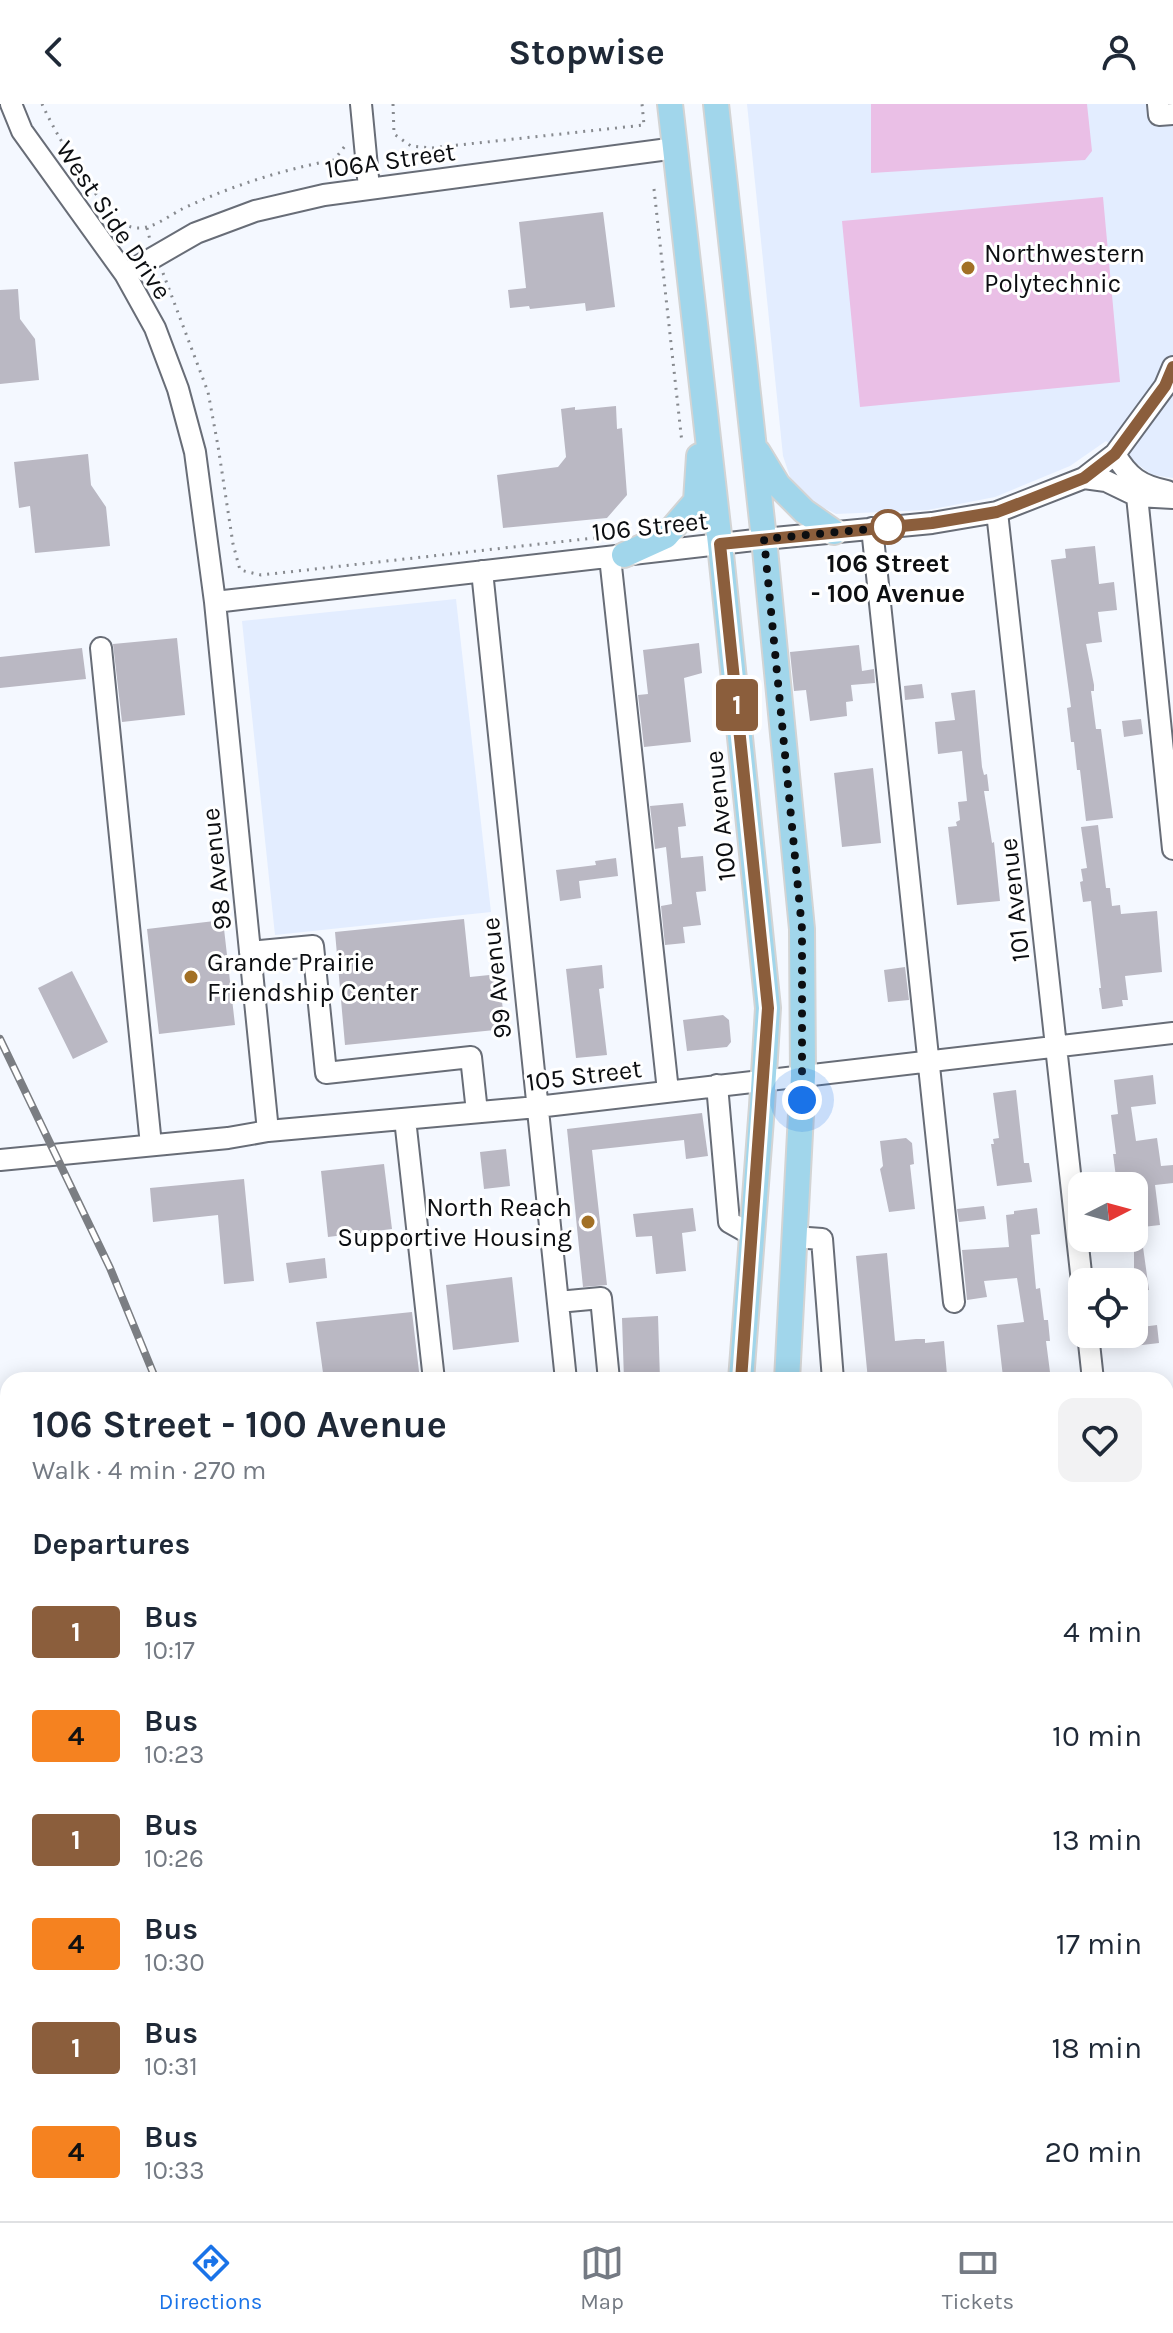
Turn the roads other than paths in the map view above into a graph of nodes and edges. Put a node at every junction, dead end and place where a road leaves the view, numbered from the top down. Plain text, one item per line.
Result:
1 (11, 104) edge
2 (361, 104) edge
3 (670, 104) edge
4 (716, 104) edge
5 (1158, 104) edge
6 (1173, 114) edge
7 (676, 148) junction
8 (369, 188) junction
9 (125, 274) junction
10 (1173, 367) edge
11 (704, 401) junction
12 (754, 447) junction
13 (1115, 454) junction
14 (1084, 478) junction
15 (1173, 495) edge
16 (1137, 496) junction
17 (997, 512) junction
18 (872, 528) junction
19 (834, 532) junction
20 (764, 539) junction
21 (720, 544) junction
22 (613, 550) junction
23 (482, 571) junction
24 (215, 602) junction
25 (101, 648) dead end
26 (1173, 849) edge
27 (250, 952) junction
28 (1173, 1033) edge
29 (1056, 1046) junction
30 (928, 1061) junction
31 (803, 1076) junction
32 (764, 1080) junction
33 (717, 1085) junction
34 (668, 1091) junction
35 (537, 1107) junction
36 (477, 1112) junction
37 (405, 1119) junction
38 (268, 1131) junction
39 (151, 1145) junction
40 (0, 1160) edge
41 (752, 1235) junction
42 (794, 1237) junction
43 (1080, 1268) edge
44 (558, 1302) junction
45 (954, 1302) dead end
46 (1090, 1348) edge
47 (433, 1372) edge
48 (565, 1372) edge
49 (608, 1372) edge
50 (742, 1372) edge
51 (787, 1372) edge
52 (832, 1372) edge
53 (1092, 1372) edge

1 - 9 street, West Side Drive
2 - 8 street
3 - 7 main road, 100 Avenue
4 - 12 main road
5 - 6 street
7 - 8 street, 106A Street
7 - 11 main road, 100 Avenue
8 - 9 street, 106A Street
9 - 24 street, West Side Drive
10 - 13 street, 106 Street
11 - 21 main road, 100 Avenue
11 - 22 main road
12 - 19 main road
12 - 20 main road
13 - 14 street, 106 Street
13 - 15 street
14 - 16 street
14 - 17 street, 106 Street
15 - 16 street
16 - 26 street
17 - 18 street, 106 Street
17 - 29 street, 101 Avenue
18 - 19 street, 106 Street
18 - 30 street
19 - 20 street, 106 Street
20 - 21 street, 106 Street
20 - 31 main road
21 - 22 street, 106 Street
21 - 32 main road, 100 Avenue
22 - 23 street, 106 Street
22 - 34 street
23 - 24 street, 106 Street
23 - 35 street, 99 Avenue
24 - 27 street, 98 Avenue
25 - 39 street
27 - 36 street
27 - 38 street, 98 Avenue
28 - 29 street, 105 Street
29 - 30 street, 105 Street
29 - 43 street, 101 Avenue
30 - 31 street, 105 Street
30 - 45 street
31 - 32 street, 105 Street
31 - 42 main road
32 - 33 street, 105 Street
32 - 41 main road, 100 Avenue
33 - 34 street, 105 Street
33 - 41 street
34 - 35 street, 105 Street
35 - 36 street, 105 Street
35 - 44 street, 99 Avenue
36 - 37 street, 105 Street
37 - 38 street, 105 Street
37 - 47 street
38 - 39 street, 105 Street
39 - 40 street, 105 Street
41 - 50 main road, 100 Avenue
42 - 51 main road
42 - 52 street
44 - 48 street, 99 Avenue
44 - 49 street
46 - 53 street

